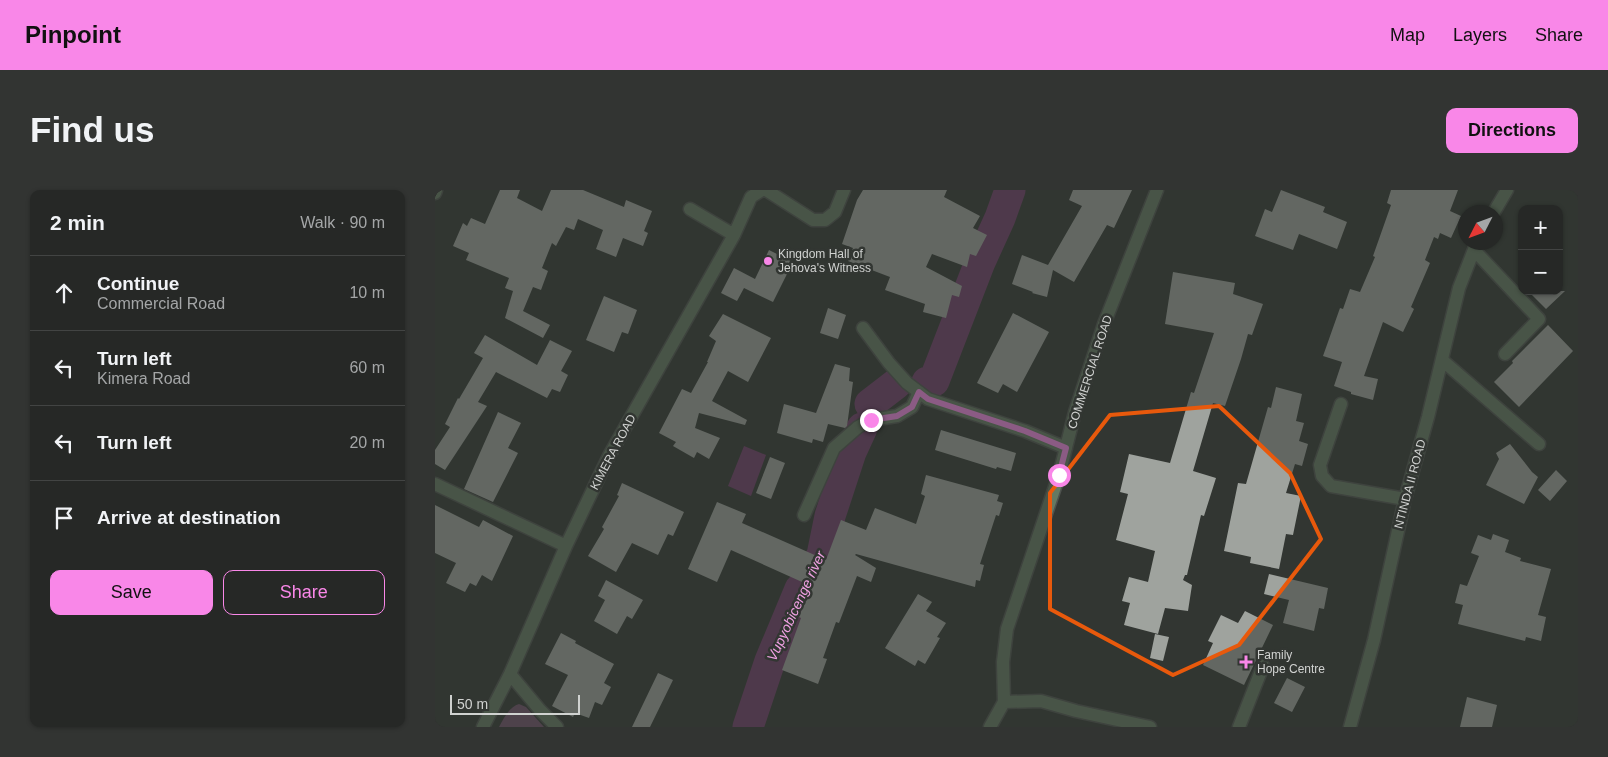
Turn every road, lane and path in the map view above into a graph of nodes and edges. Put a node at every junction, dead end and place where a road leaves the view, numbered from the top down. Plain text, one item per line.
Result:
1 (762, 190) edge
2 (766, 190) edge
3 (844, 190) edge
4 (1157, 190) edge
5 (1507, 190) edge
6 (1498, 205) edge
7 (690, 209) dead end
8 (733, 235) junction
9 (1474, 250) edge
10 (1479, 250) edge
11 (863, 328) dead end
12 (1505, 354) dead end
13 (1442, 360) junction
14 (919, 392) junction
15 (1341, 404) dead end
16 (1539, 444) dead end
17 (1066, 448) junction
18 (435, 484) edge
19 (1405, 499) junction
20 (803, 516) dead end
21 (566, 546) junction
22 (1263, 666) dead end
23 (509, 674) junction
24 (1004, 702) junction
25 (483, 727) edge
26 (557, 727) edge
27 (990, 727) edge
28 (1151, 727) edge
29 (1239, 727) edge
30 (1351, 727) edge

1 - 8 street, KIMERA ROAD
2 - 3 street
4 - 17 street, COMMERCIAL ROAD
5 - 6 street
7 - 8 street
8 - 21 street, KIMERA ROAD
9 - 13 street, NTINDA II ROAD
10 - 12 street
11 - 14 street
13 - 16 street
13 - 19 street, NTINDA II ROAD
14 - 17 street
14 - 20 street
15 - 19 street
17 - 24 street, COMMERCIAL ROAD
18 - 21 street
19 - 30 street, NTINDA II ROAD
21 - 23 street, KIMERA ROAD
22 - 29 street
23 - 25 street, KIMERA ROAD
23 - 26 street
24 - 27 street
24 - 28 street

